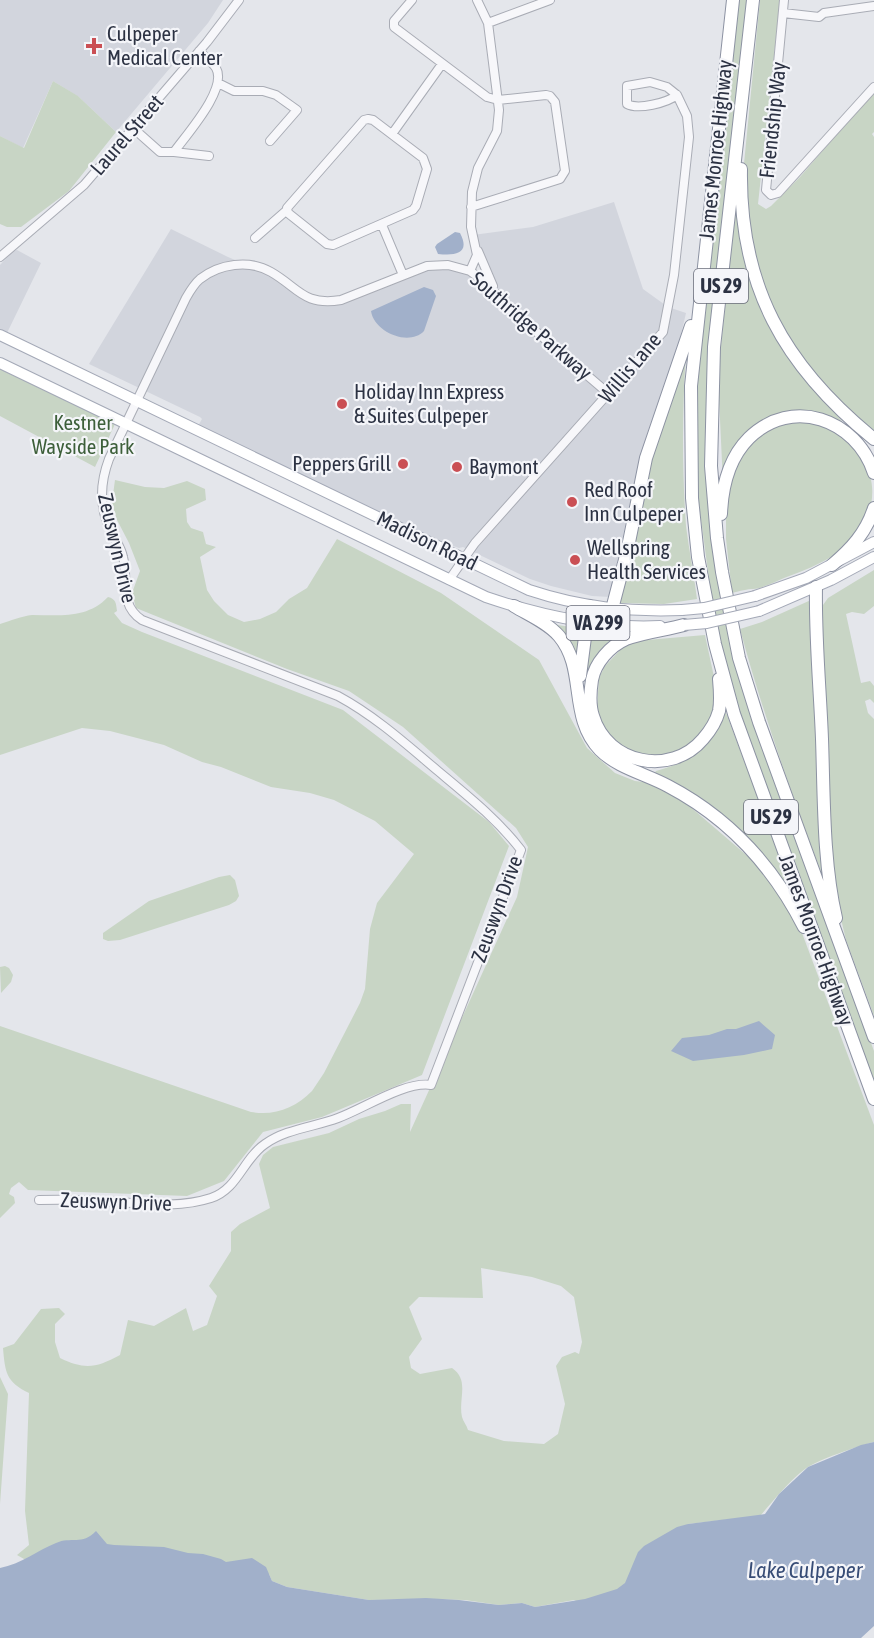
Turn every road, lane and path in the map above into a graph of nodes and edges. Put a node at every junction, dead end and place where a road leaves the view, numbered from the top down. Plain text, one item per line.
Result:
1 (239, 0) edge
2 (412, 0) edge
3 (477, 0) edge
4 (550, 0) edge
5 (733, 0) edge
6 (753, 0) edge
7 (784, 0) edge
8 (874, 6) edge
9 (783, 13) junction
10 (488, 23) junction
11 (199, 51) junction
12 (442, 64) junction
13 (218, 82) junction
14 (743, 87) junction
15 (874, 87) edge
16 (676, 95) junction
17 (498, 100) junction
18 (133, 128) junction
19 (392, 134) junction
20 (270, 141) dead end
21 (174, 152) junction
22 (210, 156) dead end
23 (471, 207) junction
24 (287, 210) junction
25 (382, 225) junction
26 (255, 238) dead end
27 (474, 241) junction
28 (0, 257) edge
29 (470, 271) junction
30 (403, 275) junction
31 (700, 290) junction
32 (496, 294) junction
33 (0, 336) edge
34 (0, 363) edge
35 (609, 394) junction
36 (136, 401) junction
37 (126, 424) junction
38 (874, 439) edge
39 (874, 472) edge
40 (874, 508) edge
41 (874, 542) edge
42 (874, 557) edge
43 (463, 559) junction
44 (832, 565) junction
45 (722, 572) junction
46 (449, 580) junction
47 (816, 587) junction
48 (514, 606) junction
49 (589, 606) junction
50 (612, 609) junction
51 (587, 622) junction
52 (684, 625) junction
53 (718, 657) junction
54 (578, 696) junction
55 (849, 969) junction
56 (829, 976) junction
57 (874, 1037) edge
58 (874, 1099) edge
59 (39, 1200) dead end

1 - 11 street, Laurel Street
2 - 12 street
3 - 10 street
4 - 10 street
5 - 31 highway, James Monroe Highway / US 29
6 - 14 highway, James Monroe Highway / US 29
7 - 9 street, Friendship Way
8 - 9 street
9 - 15 street, Friendship Way
10 - 17 street
11 - 13 street
11 - 18 street, Laurel Street
12 - 17 street
12 - 19 street
13 - 20 street
13 - 21 street
14 - 38 highway
14 - 45 highway, James Monroe Highway / US 29
16 - 16 street
16 - 35 street, Willis Lane
17 - 23 street
17 - 23 street
18 - 21 street
18 - 28 street, Laurel Street
19 - 24 street
19 - 25 street
21 - 22 street
23 - 27 street
24 - 25 street
24 - 26 street
25 - 30 street
27 - 29 street
27 - 32 street
29 - 30 street, Southridge Parkway
29 - 32 street, Southridge Parkway
30 - 36 street, Southridge Parkway
31 - 50 highway
31 - 53 highway, James Monroe Highway / US 29
32 - 35 street, Southridge Parkway
33 - 36 main road, Madison Road
34 - 37 main road, Madison Road
35 - 43 street, Willis Lane
36 - 37 street, Southridge Parkway
36 - 43 main road, Madison Road
37 - 46 main road, Madison Road
37 - 59 street, Zeuswyn Drive
39 - 45 highway
40 - 44 highway
41 - 44 main road, Madison Road
42 - 47 main road, Madison Road / VA 299
43 - 46 street, Willis Lane
43 - 49 main road, Madison Road
44 - 50 main road, Madison Road, bridge
45 - 55 highway, James Monroe Highway / US 29
46 - 48 main road, Madison Road
47 - 52 main road, Madison Road / VA 299, bridge
47 - 55 highway
48 - 51 main road, Madison Road / VA 299
48 - 54 highway
49 - 50 main road, Madison Road
49 - 51 highway
51 - 52 main road, Madison Road / VA 299
51 - 54 highway
52 - 53 highway
53 - 56 highway, James Monroe Highway / US 29
54 - 56 highway
55 - 57 highway, James Monroe Highway / US 29
56 - 58 highway, James Monroe Highway / US 29

